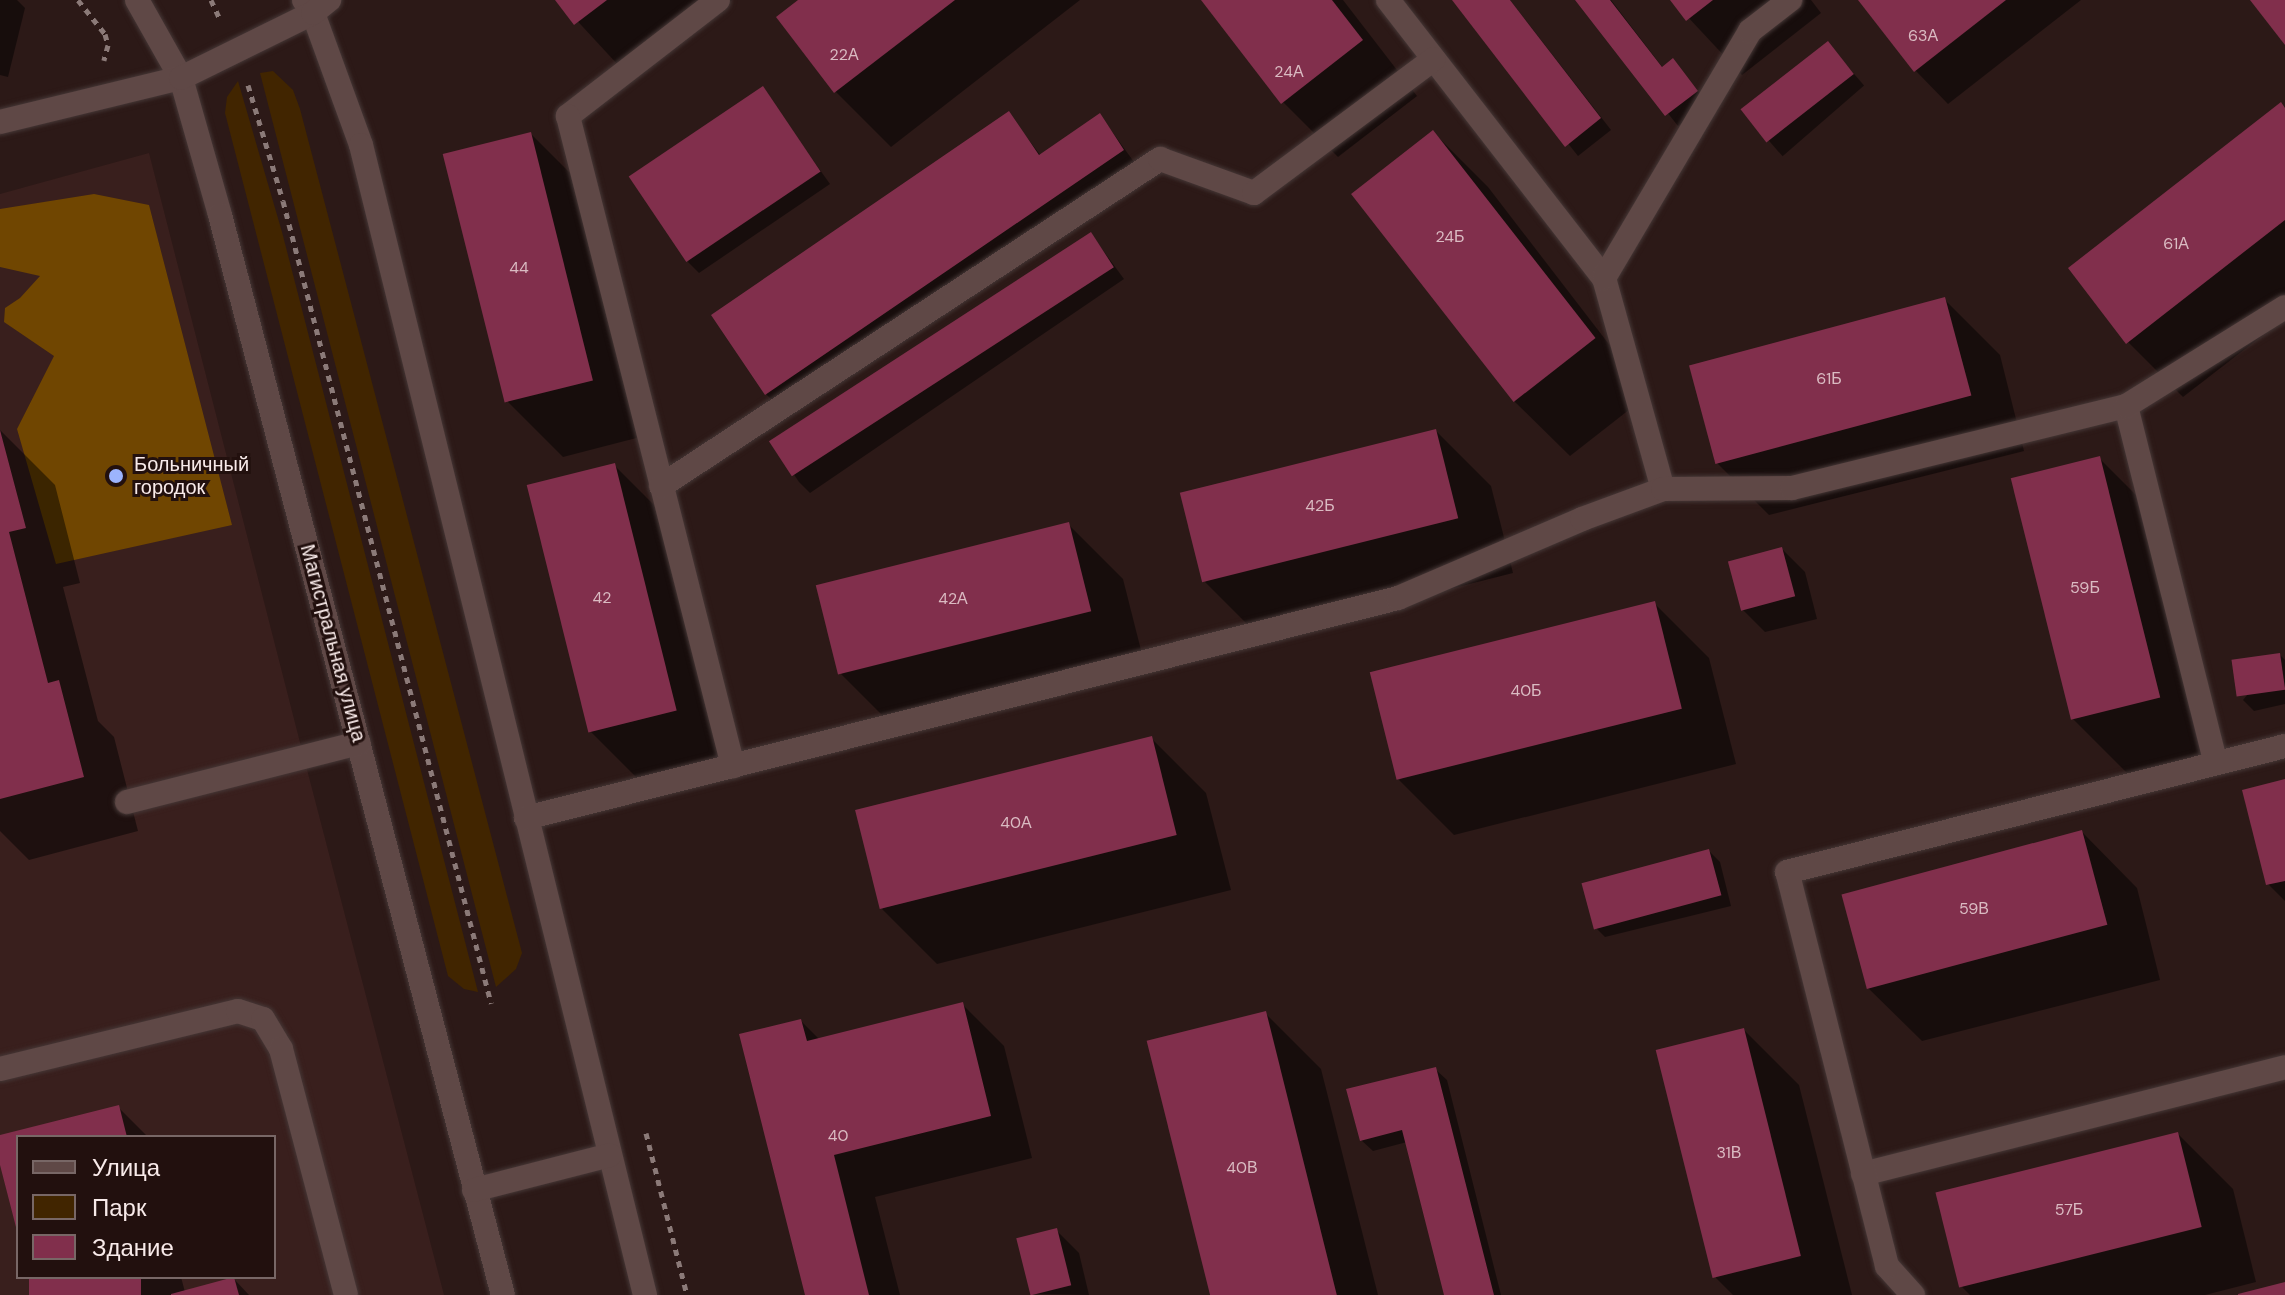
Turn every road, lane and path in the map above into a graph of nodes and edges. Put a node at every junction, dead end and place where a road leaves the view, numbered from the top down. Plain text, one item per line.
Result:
1 (78, 0) edge
2 (137, 0) edge
3 (211, 0) edge
4 (718, 0) edge
5 (1388, 0) edge
6 (1790, 0) edge
7 (315, 4) edge
8 (234, 52) junction
9 (1434, 59) junction
10 (97, 67) dead end
11 (181, 78) junction
12 (0, 122) edge
13 (1604, 278) junction
14 (2285, 307) edge
15 (2126, 406) junction
16 (661, 486) junction
17 (1663, 489) junction
18 (359, 743) junction
19 (2285, 746) edge
20 (2216, 763) junction
21 (733, 766) junction
22 (127, 802) dead end
23 (526, 818) junction
24 (491, 1003) dead end
25 (2285, 1067) edge
26 (0, 1069) edge
27 (610, 1155) junction
28 (1863, 1174) junction
29 (474, 1190) junction
30 (346, 1295) edge
31 (503, 1295) edge
32 (645, 1295) edge
33 (1913, 1295) edge

1 - 10 path
2 - 11 street, Магистральная улица
3 - 8 path
4 - 16 street
5 - 9 street
6 - 13 street
7 - 8 street
7 - 23 street
8 - 11 street
8 - 24 path
9 - 13 street
9 - 16 street
11 - 12 street
11 - 18 street, Магистральная улица
13 - 17 street
14 - 15 street
15 - 17 street
15 - 20 street
16 - 21 street
17 - 21 street
18 - 22 street
18 - 29 street, Магистральная улица
19 - 20 street
20 - 28 street
21 - 23 street
23 - 27 street
25 - 28 street
26 - 30 street
27 - 29 street
27 - 32 street
28 - 33 street
29 - 31 street, Магистральная улица

